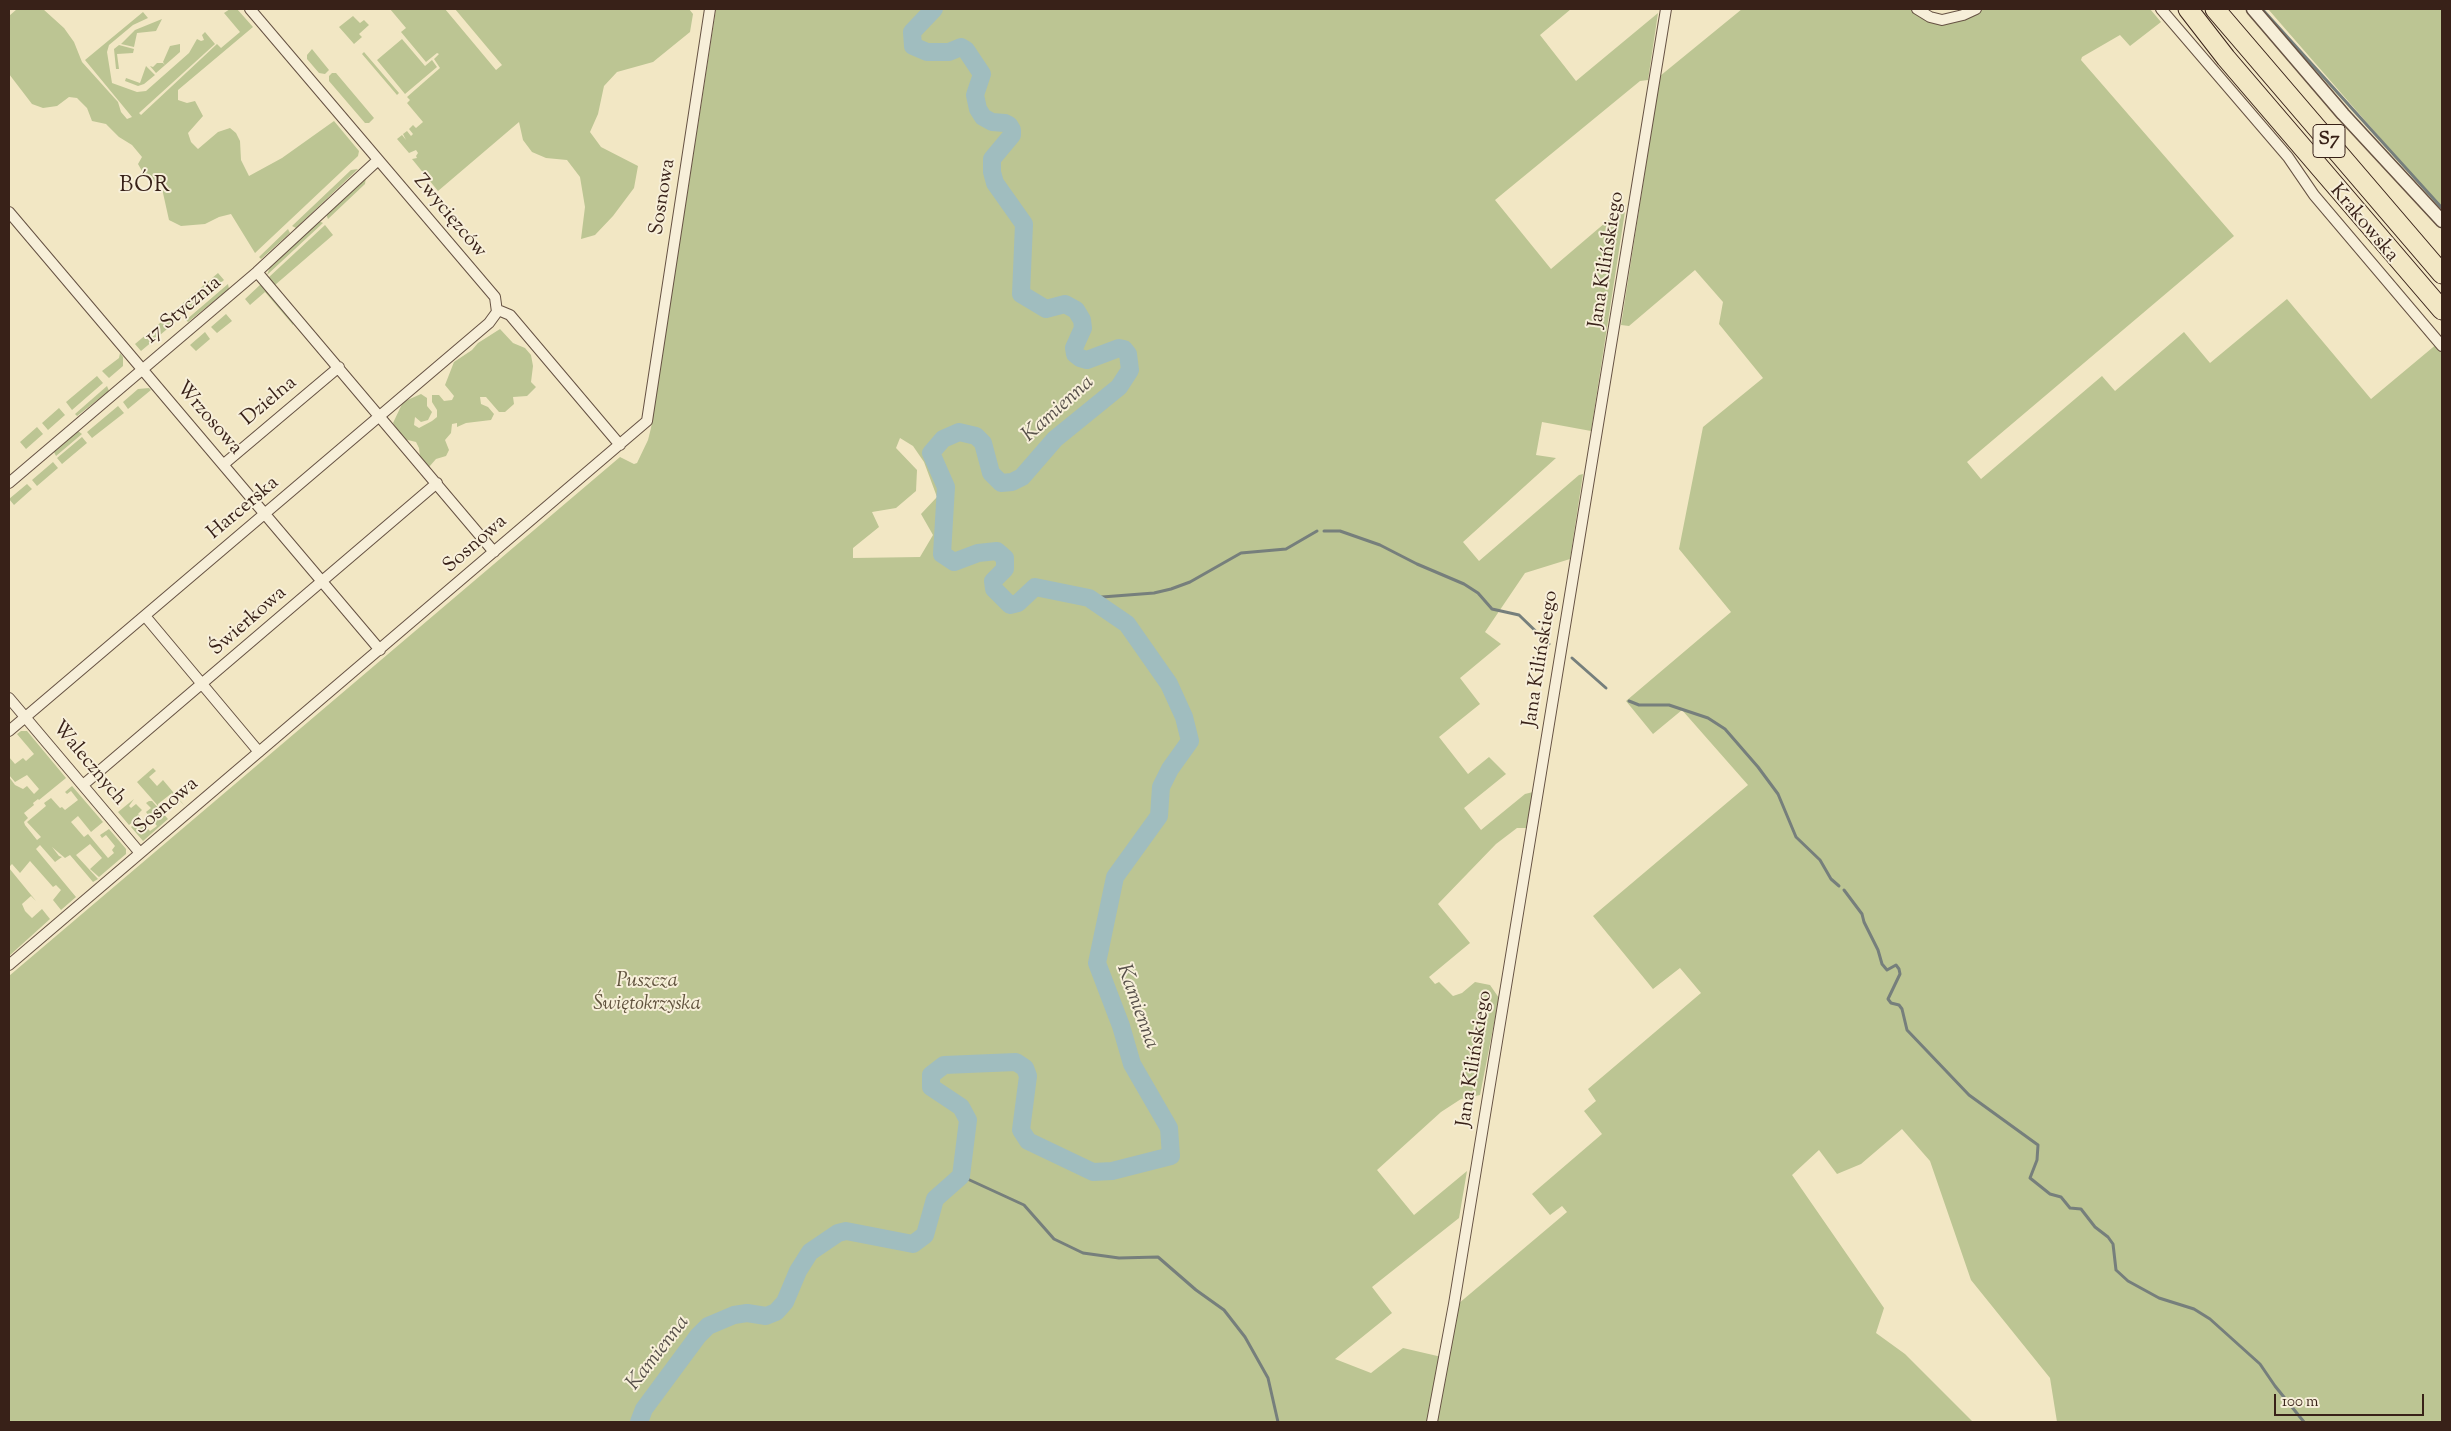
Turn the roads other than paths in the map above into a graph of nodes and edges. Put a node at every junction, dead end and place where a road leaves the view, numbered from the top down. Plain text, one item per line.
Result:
1 (250, 9) edge
2 (710, 9) edge
3 (1666, 9) edge
4 (1917, 9) edge
5 (1976, 9) edge
6 (2161, 9) edge
7 (2188, 9) edge
8 (2215, 9) edge
9 (2253, 9) edge
10 (378, 160) junction
11 (9, 212) edge
12 (2442, 220) edge
13 (257, 272) junction
14 (2442, 274) edge
15 (498, 310) junction
16 (2442, 310) edge
17 (2442, 346) edge
18 (339, 368) junction
19 (142, 370) junction
20 (379, 416) junction
21 (620, 445) junction
22 (224, 464) junction
23 (9, 483) edge
24 (437, 483) junction
25 (266, 513) junction
26 (494, 552) junction
27 (323, 582) junction
28 (144, 616) junction
29 (380, 650) junction
30 (202, 685) junction
31 (9, 698) edge
32 (25, 717) junction
33 (9, 732) edge
34 (259, 752) junction
35 (83, 785) junction
36 (140, 853) junction
37 (9, 965) edge
38 (1432, 1422) edge

1 - 10 street, Zwycięzców
2 - 21 street, Sosnowa
3 - 38 street, Jana Kilińskiego
4 - 5 street
6 - 17 street, Krakowska
7 - 16 highway, S7
8 - 14 highway, S7
9 - 12 street
10 - 13 street, 17 Stycznia
10 - 15 street, Zwycięzców
11 - 19 street, Wrzosowa
13 - 18 street
13 - 19 street, 17 Stycznia
15 - 20 street, Harcerska
15 - 21 street
18 - 20 street
18 - 22 street, Dzielna
19 - 22 street, Wrzosowa
19 - 23 street, 17 Stycznia
20 - 24 street
20 - 25 street, Harcerska
21 - 26 street, Sosnowa
22 - 25 street, Wrzosowa
24 - 26 street
24 - 27 street, Świerkowa
25 - 27 street, Wrzosowa
25 - 28 street, Harcerska
26 - 29 street, Sosnowa
27 - 29 street, Wrzosowa
27 - 30 street, Świerkowa
28 - 30 street
28 - 32 street, Harcerska
29 - 34 street, Sosnowa
30 - 34 street
30 - 35 street, Świerkowa
31 - 32 street, Walecznych
32 - 33 street, Harcerska
32 - 35 street, Walecznych
34 - 36 street, Sosnowa
35 - 36 street, Walecznych
36 - 37 street, Sosnowa

